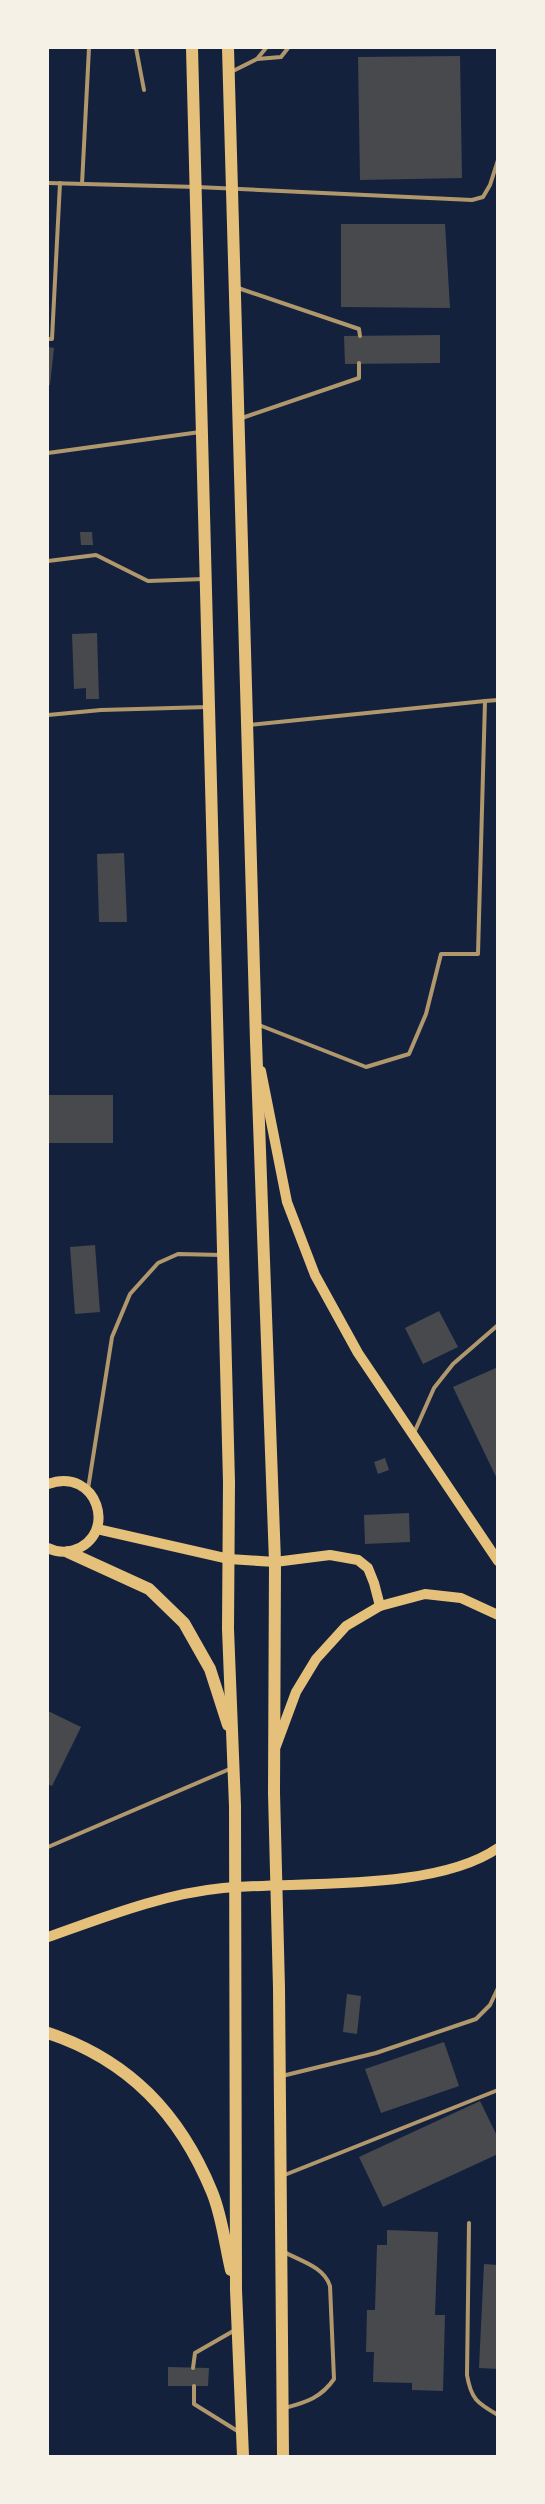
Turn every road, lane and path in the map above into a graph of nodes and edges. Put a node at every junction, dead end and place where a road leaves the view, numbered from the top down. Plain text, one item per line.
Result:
1 (90, 48) edge
2 (136, 48) edge
3 (192, 48) edge
4 (228, 48) edge
5 (266, 48) edge
6 (288, 48) edge
7 (257, 59) junction
8 (229, 73) junction
9 (144, 90) dead end
10 (498, 160) edge
11 (48, 183) edge
12 (60, 184) junction
13 (82, 184) junction
14 (196, 187) junction
15 (234, 190) junction
16 (235, 287) junction
17 (360, 336) dead end
18 (48, 339) edge
19 (359, 363) dead end
20 (240, 419) junction
21 (202, 432) junction
22 (48, 453) edge
23 (48, 560) edge
24 (206, 578) junction
25 (498, 700) edge
26 (485, 701) junction
27 (210, 706) junction
28 (48, 715) edge
29 (249, 725) junction
30 (255, 1024) junction
31 (256, 1041) junction
32 (222, 1256) junction
33 (498, 1326) edge
34 (413, 1435) junction
35 (48, 1484) edge
36 (88, 1490) junction
37 (97, 1529) junction
38 (48, 1548) edge
39 (68, 1552) junction
40 (229, 1559) junction
41 (498, 1561) edge
42 (275, 1562) junction
43 (380, 1606) junction
44 (498, 1615) edge
45 (233, 1742) junction
46 (276, 1746) junction
47 (234, 1767) junction
48 (48, 1847) edge
49 (498, 1848) edge
50 (48, 1937) edge
51 (498, 1988) edge
52 (48, 2033) edge
53 (280, 2076) junction
54 (498, 2090) edge
55 (280, 2177) junction
56 (469, 2223) dead end
57 (281, 2251) junction
58 (236, 2290) junction
59 (239, 2328) junction
60 (193, 2368) dead end
61 (194, 2386) dead end
62 (283, 2409) junction
63 (498, 2415) edge
64 (243, 2434) junction
65 (243, 2456) edge
66 (283, 2456) edge

1 - 13 lane
2 - 9 lane
3 - 14 main road
4 - 8 main road
5 - 7 lane
6 - 7 lane
7 - 8 lane
8 - 15 main road
10 - 15 lane
11 - 12 lane
12 - 13 lane
12 - 18 lane
13 - 14 lane
14 - 15 lane
14 - 21 main road
15 - 16 main road
16 - 17 lane
16 - 20 main road
19 - 20 lane
20 - 29 main road
21 - 22 lane
21 - 24 main road
23 - 24 lane
24 - 27 main road
25 - 26 lane
26 - 29 lane
26 - 30 lane
27 - 28 lane
27 - 32 main road
29 - 30 main road
30 - 31 main road
31 - 34 main road
31 - 42 main road
32 - 36 lane
32 - 40 main road
33 - 34 lane
34 - 41 main road
35 - 36 main road
36 - 37 main road
37 - 39 main road
37 - 40 main road
38 - 39 main road
39 - 45 main road
40 - 42 main road
40 - 45 main road
42 - 43 main road
42 - 46 main road
43 - 44 main road
43 - 46 main road
45 - 47 main road
46 - 53 main road
47 - 48 lane
47 - 58 main road
49 - 50 main road
51 - 53 lane
52 - 58 main road
53 - 55 main road
54 - 55 lane
55 - 57 main road
56 - 63 lane
57 - 62 main road
57 - 62 lane
58 - 59 main road
59 - 60 lane
59 - 64 main road
61 - 64 lane
62 - 66 main road
64 - 65 main road

